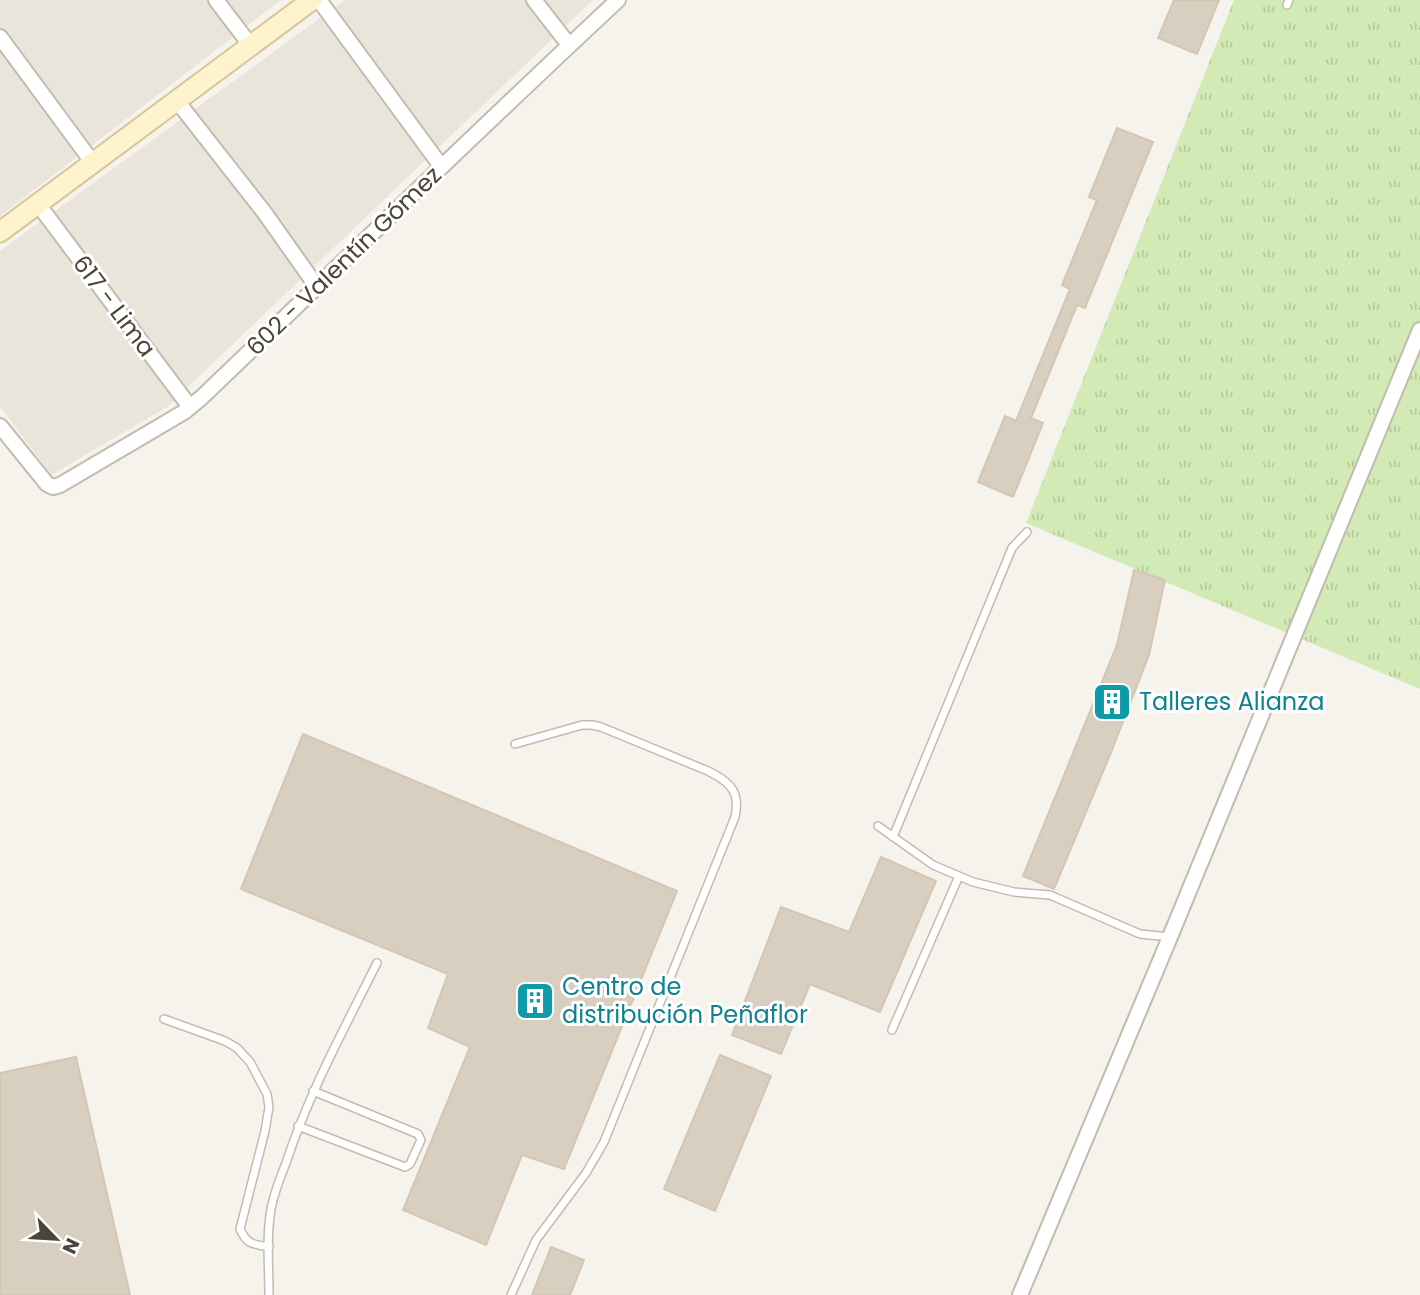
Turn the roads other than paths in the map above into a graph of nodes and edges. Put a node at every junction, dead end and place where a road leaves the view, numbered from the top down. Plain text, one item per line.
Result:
1 (216, 0) edge
2 (312, 0) edge
3 (319, 0) edge
4 (534, 0) edge
5 (618, 0) edge
6 (0, 37) edge
7 (569, 45) junction
8 (251, 46) junction
9 (177, 101) junction
10 (93, 163) junction
11 (441, 166) junction
12 (38, 204) junction
13 (0, 232) edge
14 (317, 287) junction
15 (1420, 330) edge
16 (190, 407) junction
17 (0, 426) edge
18 (1027, 532) dead end
19 (515, 744) dead end
20 (878, 826) dead end
21 (893, 837) junction
22 (959, 876) junction
23 (1170, 937) junction
24 (377, 963) dead end
25 (164, 1019) dead end
26 (892, 1030) dead end
27 (313, 1091) junction
28 (298, 1126) junction
29 (269, 1247) junction
30 (269, 1295) edge
31 (511, 1295) edge
32 (1020, 1295) edge

1 - 8 street
2 - 8 main road
3 - 11 street
4 - 7 street
5 - 7 street, 602 - Valentín Gómez
6 - 10 street
7 - 11 street, 602 - Valentín Gómez
8 - 9 main road
9 - 10 main road
9 - 14 street
10 - 12 main road
11 - 14 street, 602 - Valentín Gómez
12 - 13 main road
12 - 16 street, 617 - Lima
14 - 16 street, 602 - Valentín Gómez
15 - 23 street
16 - 17 street, 602 - Valentín Gómez
18 - 21 lane
19 - 31 lane
20 - 21 lane
21 - 22 lane
22 - 23 lane
22 - 26 lane
23 - 32 street
24 - 27 lane
25 - 29 lane
27 - 28 lane
27 - 28 lane
28 - 29 lane
29 - 30 lane

